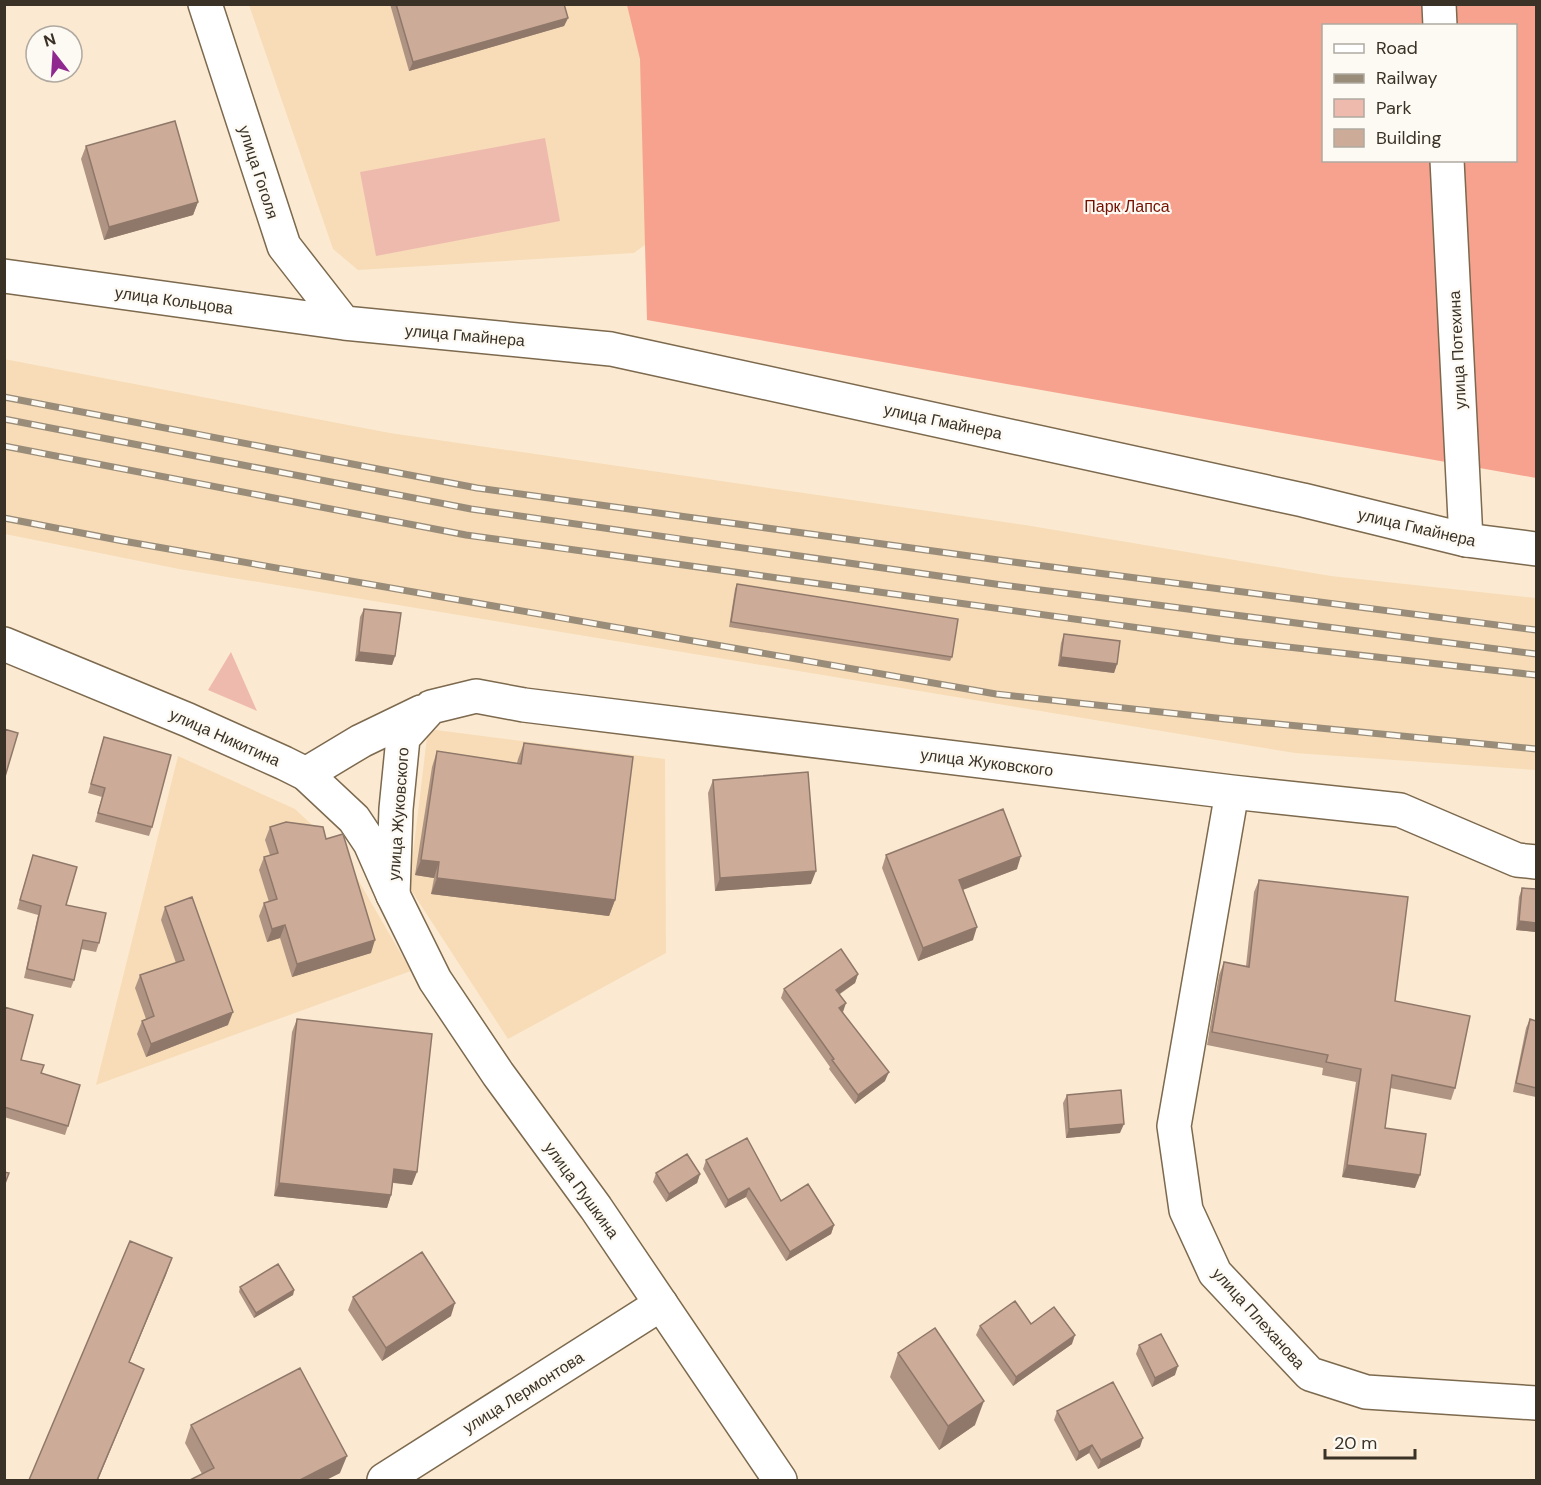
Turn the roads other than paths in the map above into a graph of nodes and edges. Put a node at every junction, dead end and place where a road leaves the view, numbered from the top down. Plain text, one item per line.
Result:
1 (205, 4) edge
2 (1439, 4) edge
3 (1440, 24) edge
4 (1447, 162) edge
5 (4, 276) edge
6 (344, 323) junction
7 (1466, 540) junction
8 (1536, 549) edge
9 (4, 644) edge
10 (431, 707) junction
11 (306, 774) junction
12 (1232, 792) junction
13 (1536, 862) edge
14 (393, 895) junction
15 (661, 1304) junction
16 (1536, 1403) edge
17 (384, 1480) edge
18 (780, 1480) edge

1 - 6 street, улица Гоголя
2 - 3 street
4 - 7 street, улица Потехина
5 - 6 street, улица Кольцова
6 - 7 street, улица Гмайнера
7 - 8 street, улица Гмайнера
9 - 11 street, улица Никитина
10 - 11 street, улица Жуковского
10 - 12 street, улица Жуковского
10 - 14 street, улица Жуковского
11 - 14 street, улица Никитина
12 - 13 street, улица Жуковского
12 - 16 street, улица Плеханова
14 - 15 street, улица Пушкина
15 - 17 street, улица Лермонтова
15 - 18 street, улица Пушкина

